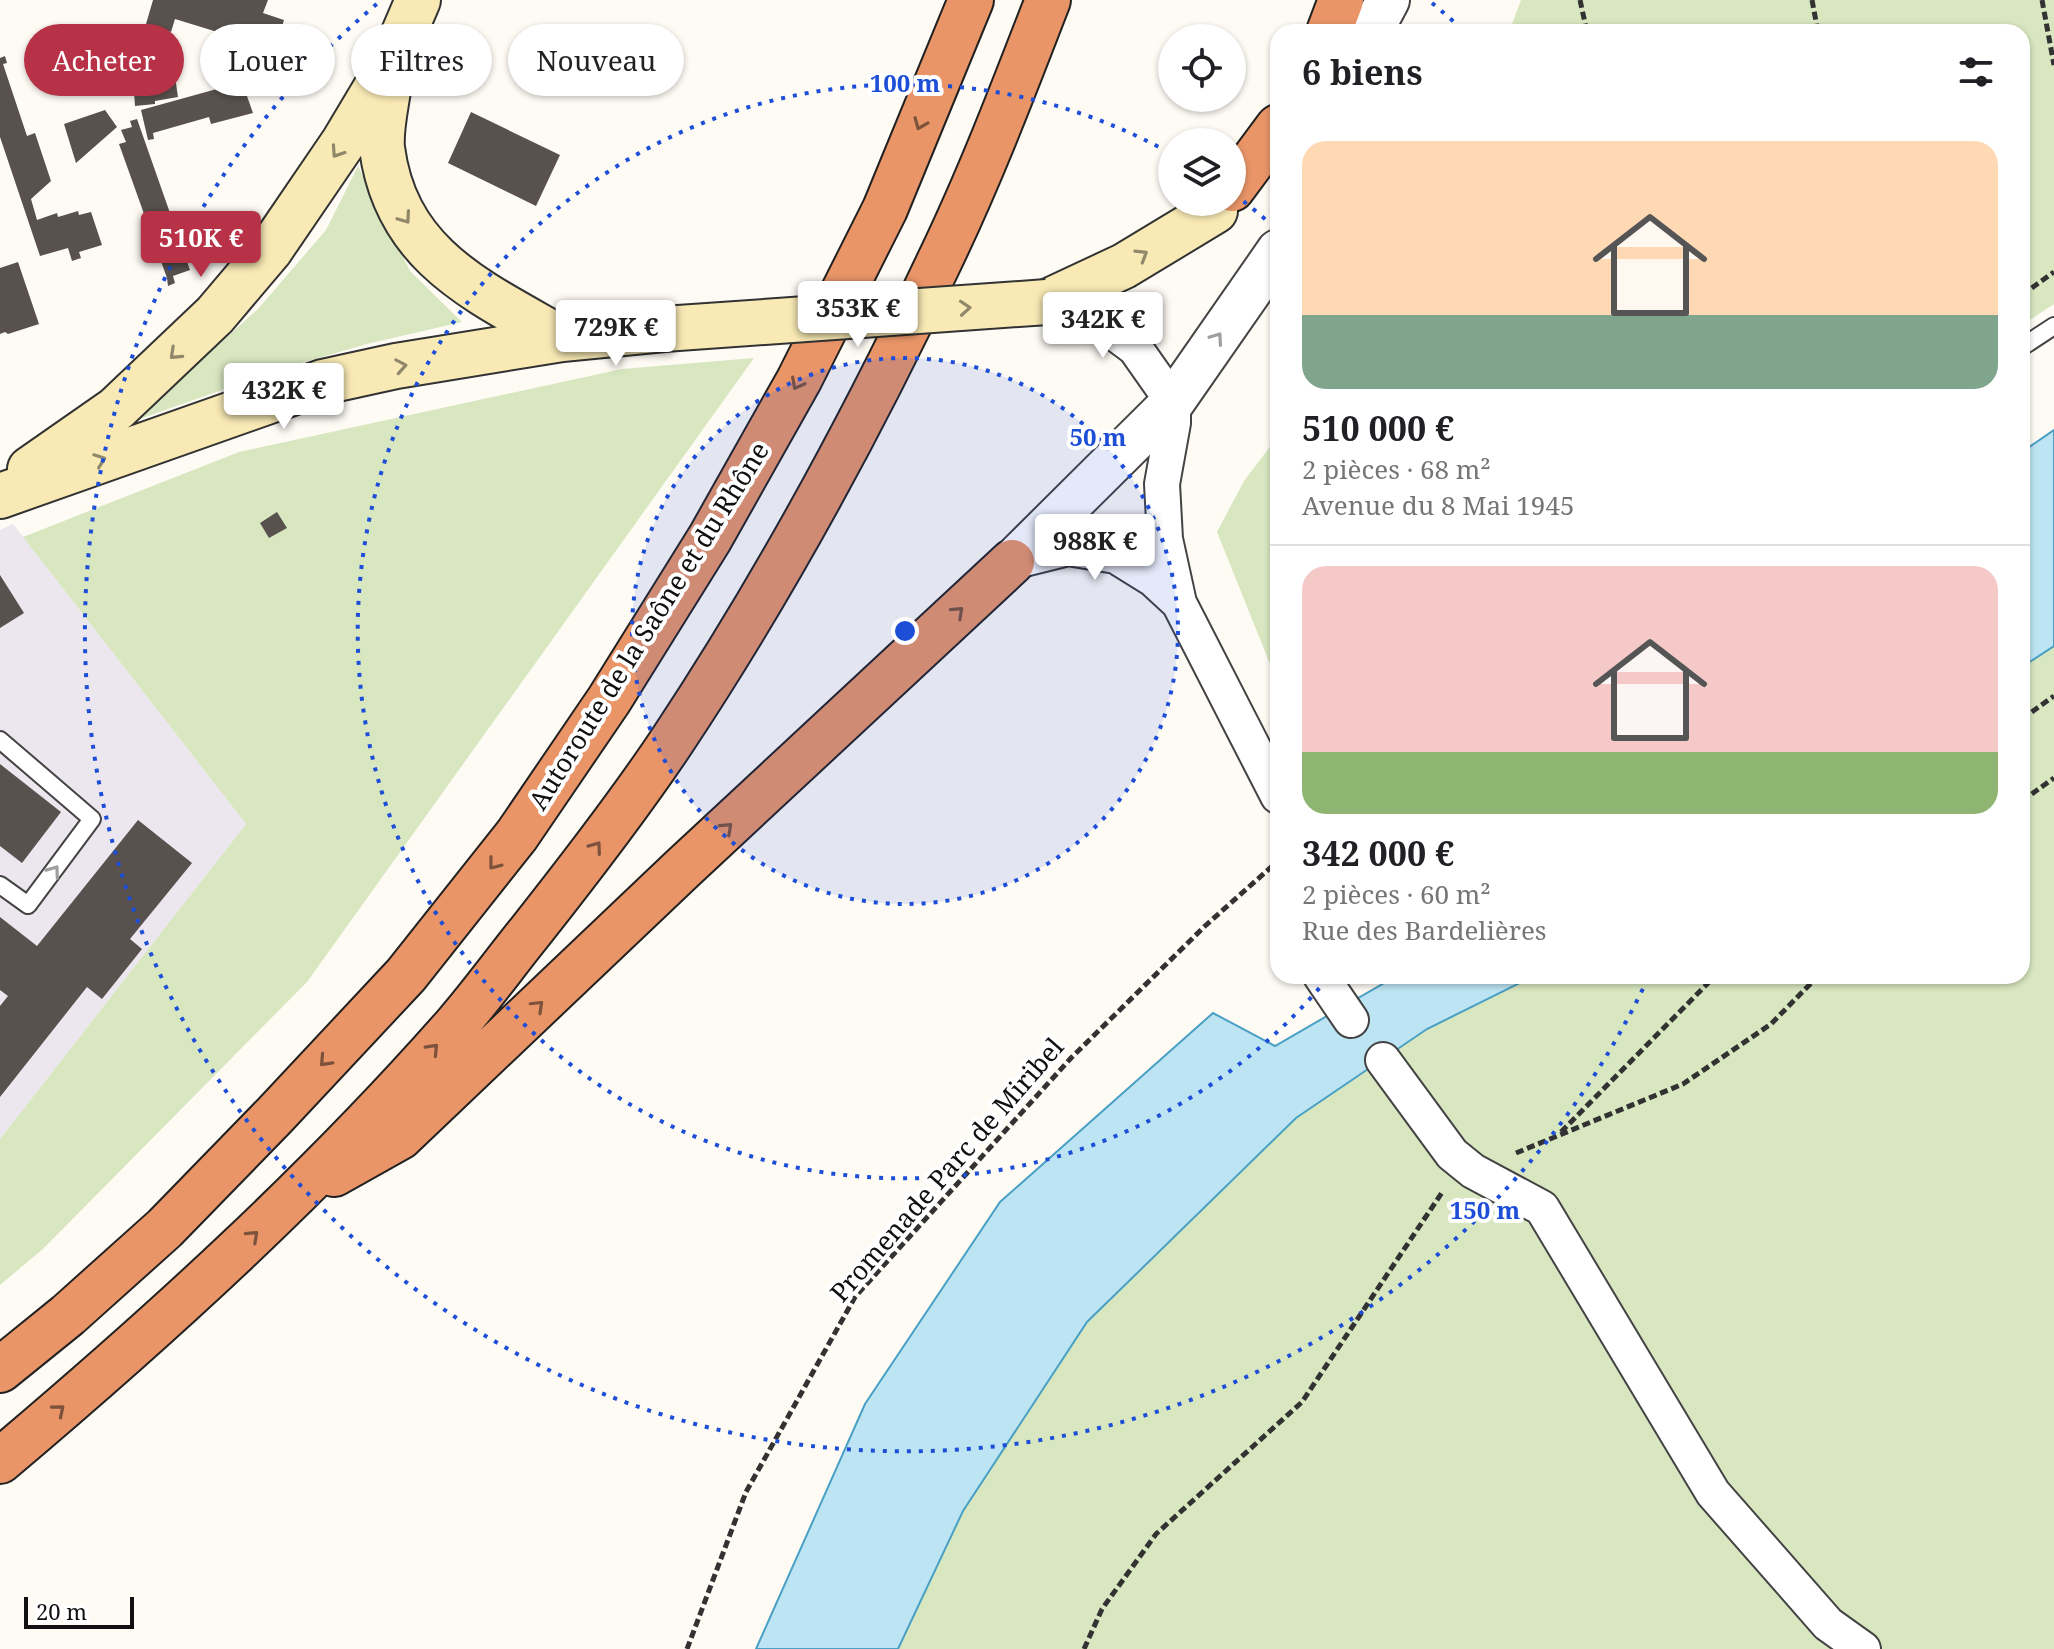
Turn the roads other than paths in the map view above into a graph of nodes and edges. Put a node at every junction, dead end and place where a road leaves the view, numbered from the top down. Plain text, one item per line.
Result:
1 (418, 0) edge
2 (971, 0) edge
3 (1048, 0) edge
4 (1341, 0) edge
5 (1388, 0) edge
6 (1408, 0) edge
7 (408, 24) edge
8 (1332, 24) edge
9 (1375, 24) edge
10 (1399, 24) edge
11 (371, 96) edge
12 (388, 96) edge
13 (1270, 138) edge
14 (1246, 173) edge
15 (1270, 173) edge
16 (1246, 189) edge
17 (1202, 216) edge
18 (1270, 263) edge
19 (1047, 302) junction
20 (2054, 326) edge
21 (562, 339) junction
22 (2030, 342) edge
23 (1173, 402) junction
24 (0, 489) edge
25 (0, 496) edge
26 (1012, 562) junction
27 (1179, 603) junction
28 (0, 740) edge
29 (1270, 780) edge
30 (0, 885) edge
31 (1326, 984) edge
32 (1351, 1020) dead end
33 (1383, 1060) dead end
34 (297, 1194) junction
35 (0, 1370) edge
36 (0, 1461) edge
37 (1863, 1649) edge

1 - 7 main road
2 -> 35 highway, Autoroute de la Saône et du Rhône
34 -> 3 highway
4 - 8 highway
5 - 9 street
6 - 10 street
11 -> 24 main road
12 -> 21 main road
13 - 14 highway
15 - 16 street
19 -> 17 main road
23 -> 18 street
21 -> 19 main road, bridge
19 - 23 street
20 - 22 lane
25 -> 21 main road
23 - 26 street
23 - 27 street
26 - 27 street
34 -> 26 highway
27 - 29 street
30 -> 28 lane
31 - 32 street
33 - 37 street
36 -> 34 highway

